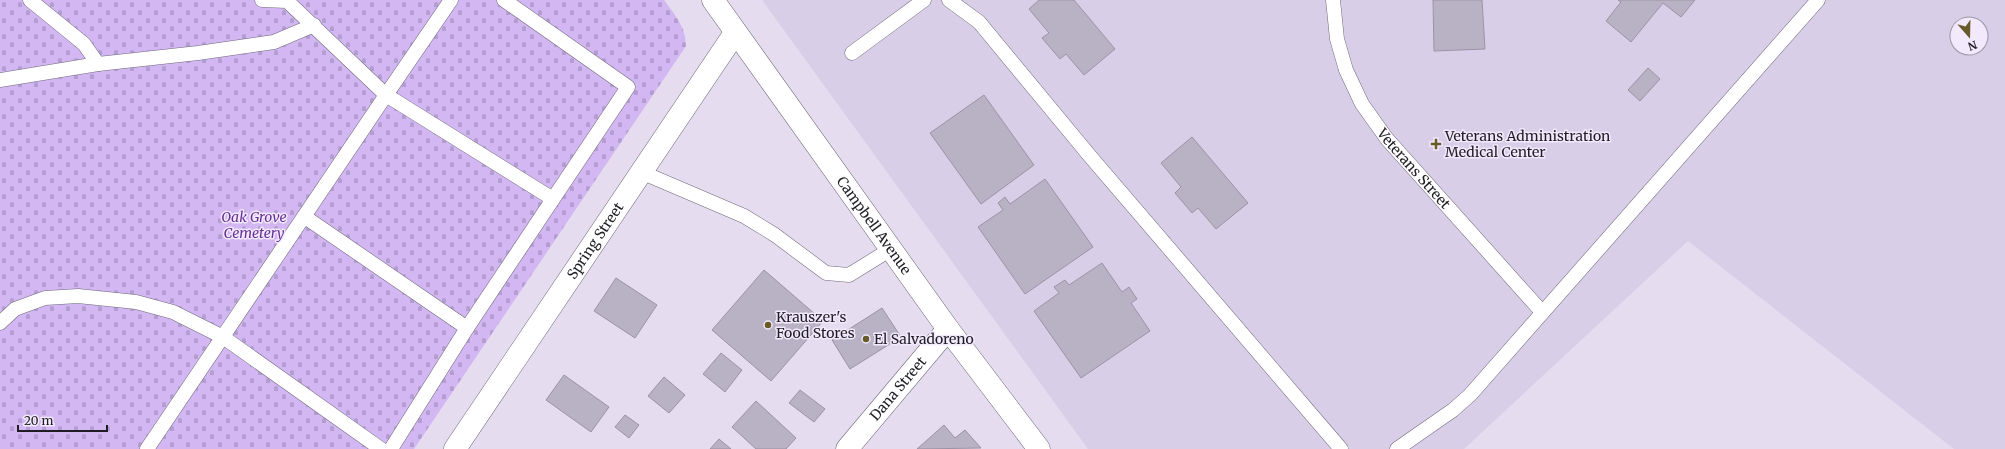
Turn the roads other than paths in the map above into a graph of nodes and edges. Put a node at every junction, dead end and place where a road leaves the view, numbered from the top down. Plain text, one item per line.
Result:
1 (30, 0) edge
2 (262, 0) edge
3 (288, 0) edge
4 (451, 0) edge
5 (504, 0) edge
6 (713, 0) edge
7 (924, 0) edge
8 (949, 0) edge
9 (1333, 0) edge
10 (1818, 0) edge
11 (314, 25) junction
12 (735, 33) junction
13 (852, 53) dead end
14 (98, 64) junction
15 (0, 80) edge
16 (386, 95) junction
17 (641, 172) junction
18 (553, 199) junction
19 (305, 217) junction
20 (891, 249) junction
21 (1542, 312) junction
22 (0, 323) edge
23 (467, 328) junction
24 (948, 329) junction
25 (223, 337) junction
26 (1410, 445) edge
27 (147, 449) edge
28 (381, 449) edge
29 (391, 449) edge
30 (455, 449) edge
31 (847, 449) edge
32 (1039, 449) edge
33 (1341, 449) edge
34 (1397, 449) edge

1 - 14 lane
2 - 3 lane
3 - 11 lane
4 - 16 lane
5 - 18 lane
6 - 12 main road, Campbell Avenue
7 - 13 lane
8 - 33 lane
9 - 21 lane, Veterans Street
10 - 21 lane
11 - 14 lane
11 - 16 lane
12 - 17 main road, Spring Street
12 - 20 main road, Campbell Avenue
14 - 15 lane
16 - 18 lane
16 - 19 lane
17 - 20 lane
17 - 30 main road, Spring Street
18 - 23 lane
19 - 23 lane
19 - 25 lane
20 - 24 main road, Campbell Avenue
21 - 26 lane
22 - 25 lane
23 - 29 lane
24 - 31 main road, Dana Street
24 - 32 main road, Campbell Avenue
25 - 27 lane
25 - 28 lane
26 - 34 lane

